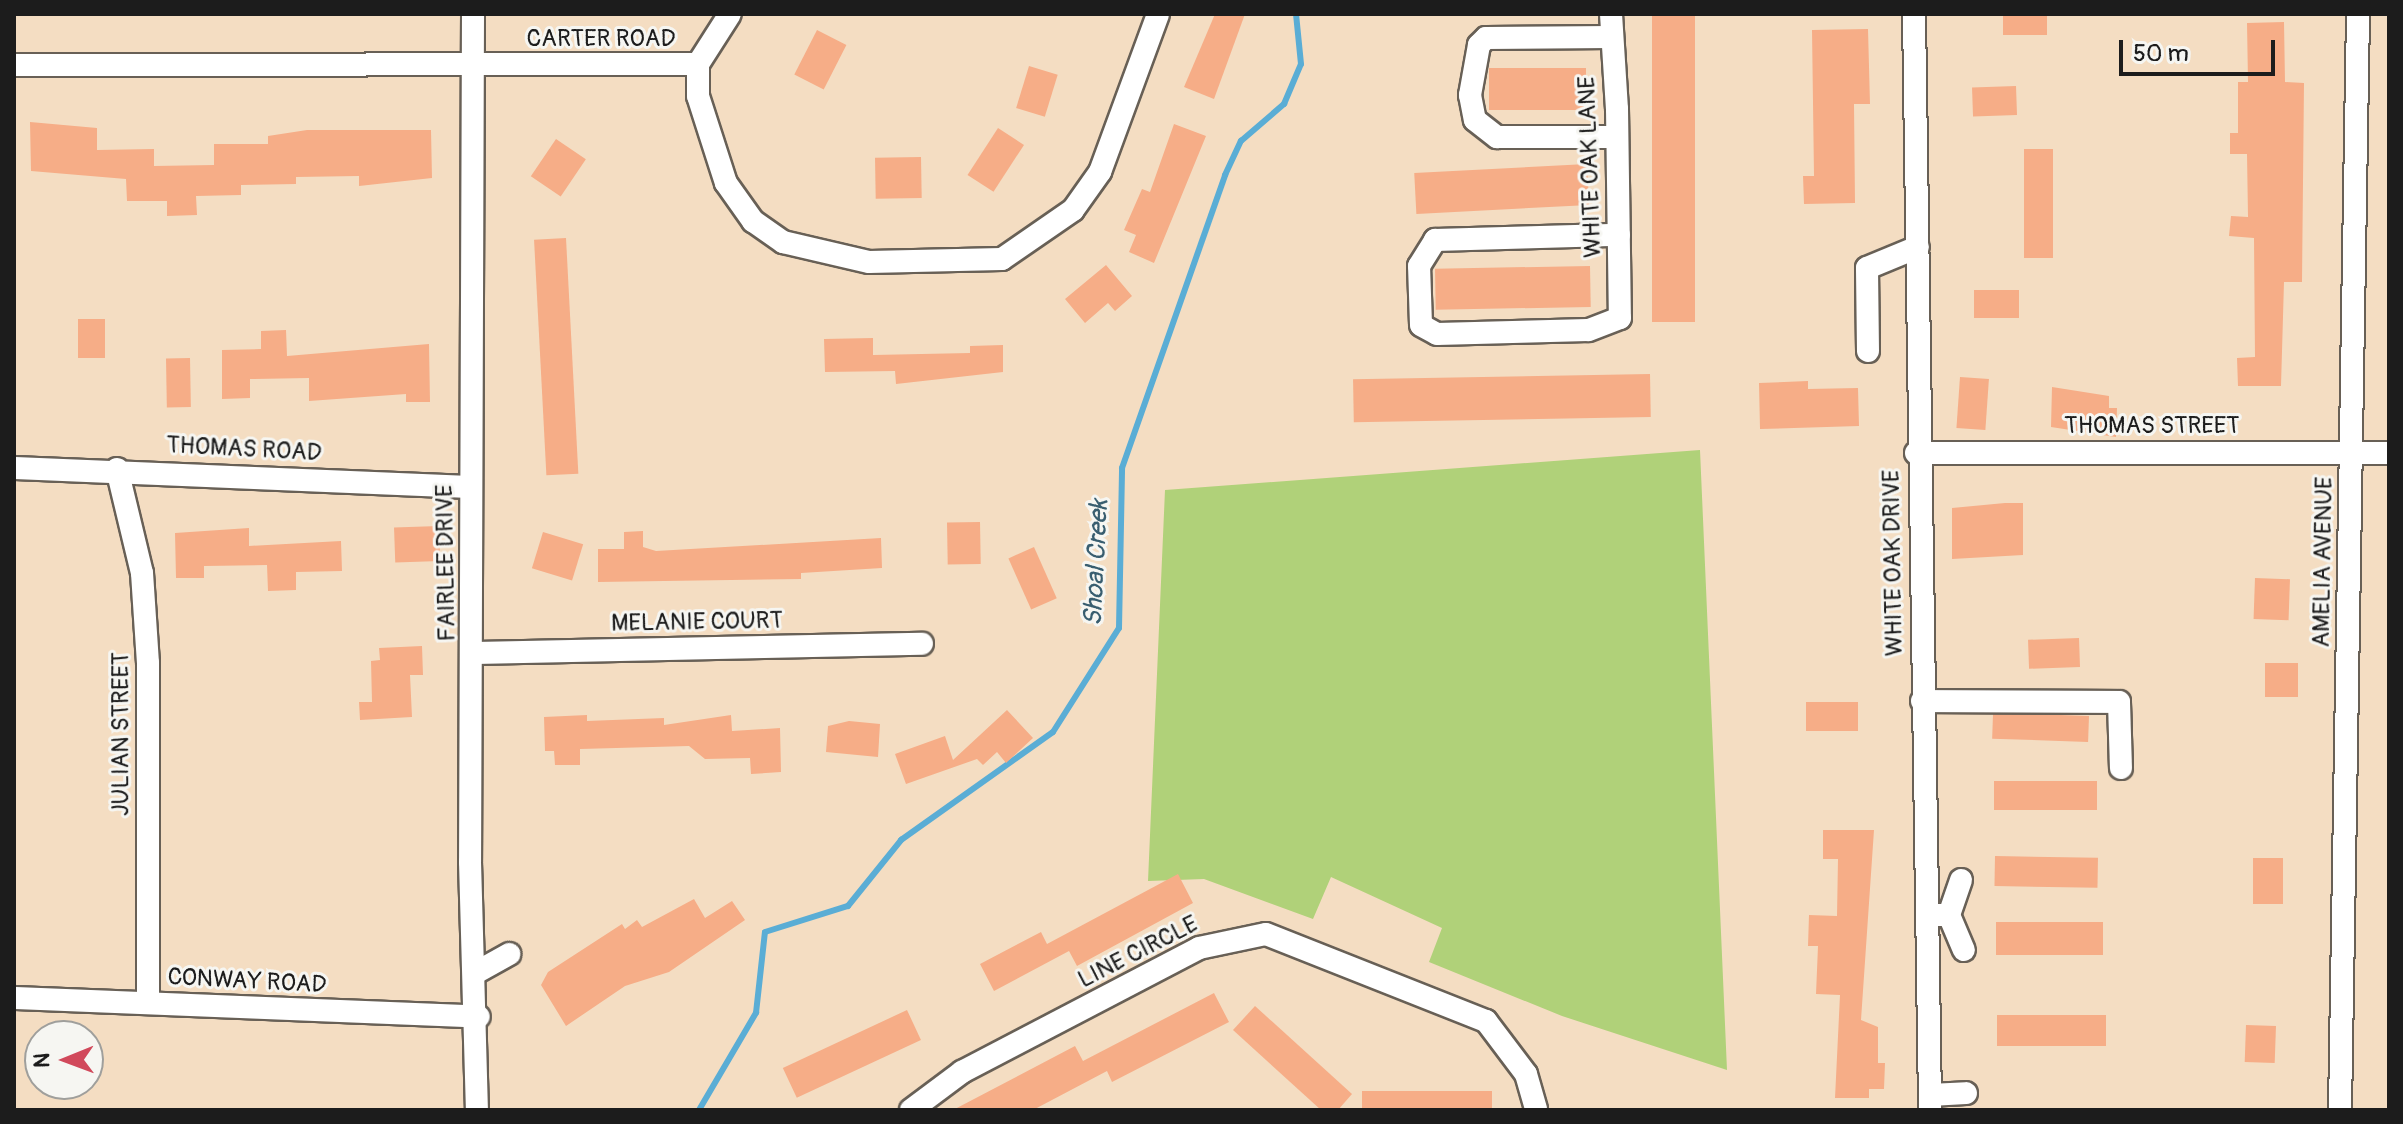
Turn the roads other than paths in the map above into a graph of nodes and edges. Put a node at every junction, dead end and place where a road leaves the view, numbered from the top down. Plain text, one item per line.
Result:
1 (473, 14) edge
2 (730, 14) edge
3 (1158, 14) edge
4 (1611, 14) edge
5 (1914, 14) edge
6 (2358, 14) edge
7 (1611, 37) junction
8 (698, 64) junction
9 (14, 65) edge
10 (473, 66) junction
11 (1617, 137) junction
12 (1619, 235) junction
13 (1918, 247) junction
14 (1868, 351) dead end
15 (2351, 451) junction
16 (1916, 453) junction
17 (2389, 453) edge
18 (14, 468) edge
19 (117, 469) junction
20 (471, 487) junction
21 (922, 644) dead end
22 (474, 653) junction
23 (1922, 701) junction
24 (2121, 768) dead end
25 (1961, 880) dead end
26 (1938, 915) junction
27 (1964, 950) dead end
28 (509, 954) dead end
29 (477, 972) junction
30 (14, 998) edge
31 (148, 1002) junction
32 (479, 1017) junction
33 (1966, 1093) dead end
34 (1930, 1103) edge
35 (477, 1110) edge
36 (911, 1110) edge
37 (1536, 1110) edge
38 (2340, 1110) edge

1 - 10 street, FAIRLEE DRIVE
2 - 8 street
3 - 8 street, CARTER ROAD
4 - 7 street, WHITE OAK LANE
5 - 13 street, WHITE OAK DRIVE
6 - 15 street, AMELIA AVENUE
7 - 11 street, WHITE OAK LANE
7 - 11 street
8 - 10 street, CARTER ROAD
9 - 10 street, CARTER ROAD
10 - 20 street, FAIRLEE DRIVE
11 - 12 street, WHITE OAK LANE
12 - 12 street, WHITE OAK LANE
13 - 14 street
13 - 16 street, WHITE OAK DRIVE
15 - 16 street, THOMAS STREET
15 - 17 street, THOMAS STREET
15 - 38 street, AMELIA AVENUE
16 - 23 street, WHITE OAK DRIVE
18 - 19 street, THOMAS ROAD
19 - 20 street, THOMAS ROAD
19 - 31 street, JULIAN STREET
20 - 22 street, FAIRLEE DRIVE
21 - 22 street, MELANIE COURT
22 - 29 street, FAIRLEE DRIVE
23 - 24 street
23 - 26 street, WHITE OAK DRIVE
25 - 26 street
26 - 27 street
26 - 34 street, WHITE OAK DRIVE
28 - 29 street
29 - 32 street, FAIRLEE DRIVE
30 - 31 street, CONWAY ROAD
31 - 32 street, CONWAY ROAD
32 - 35 street, FAIRLEE DRIVE
33 - 34 street
36 - 37 street, LINE CIRCLE

